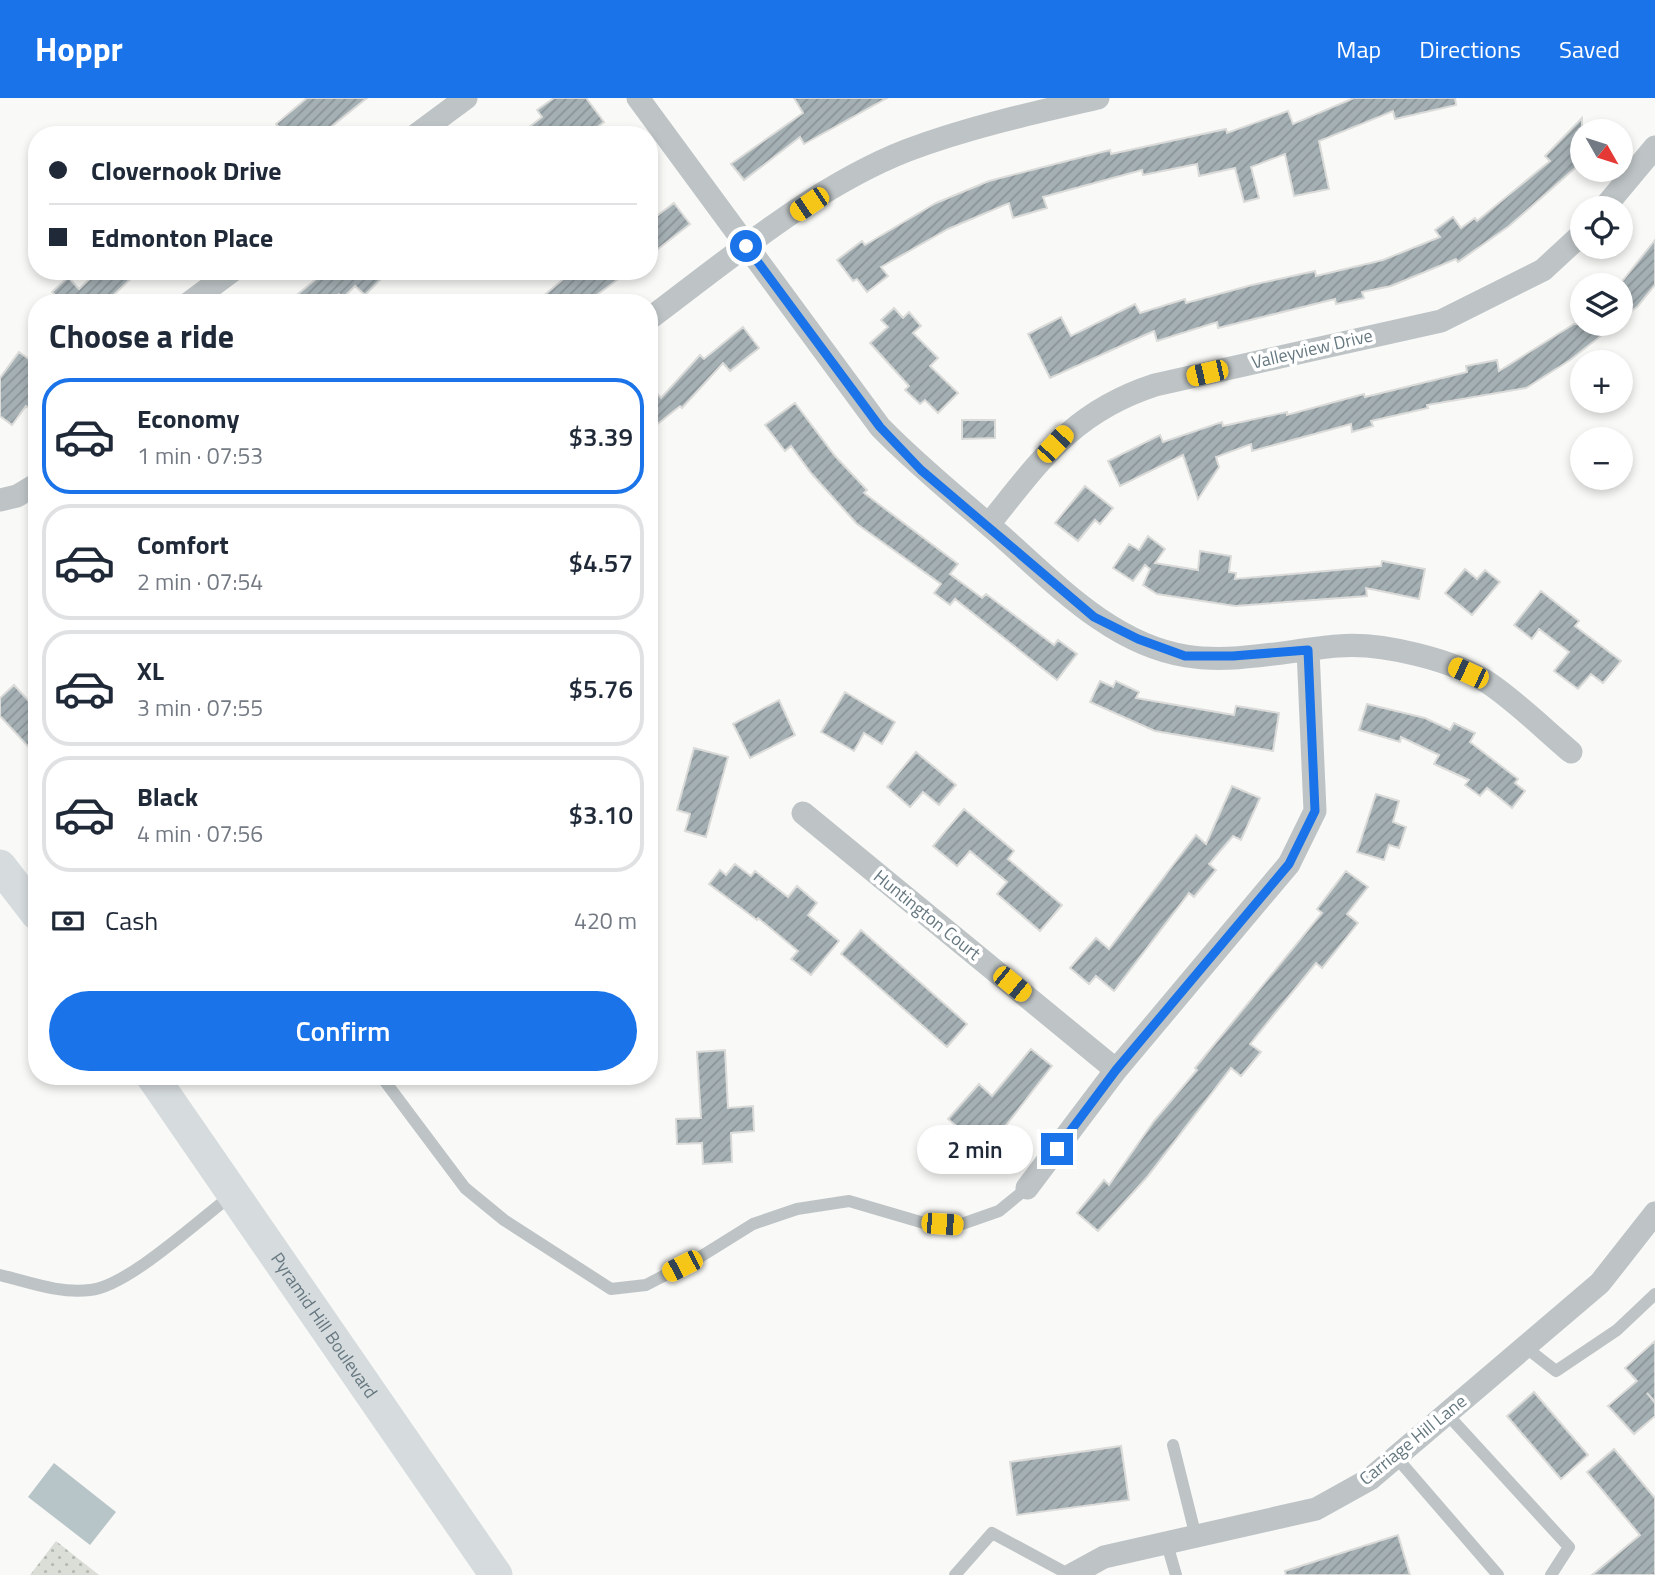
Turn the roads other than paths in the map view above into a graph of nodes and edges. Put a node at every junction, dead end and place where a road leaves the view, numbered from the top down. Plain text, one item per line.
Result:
1 (466, 98) edge
2 (638, 98) edge
3 (1098, 98) edge
4 (428, 126) edge
5 (1655, 147) edge
6 (1614, 196) edge
7 (1570, 245) edge
8 (746, 246) junction
9 (220, 280) edge
10 (201, 294) edge
11 (658, 312) edge
12 (28, 489) edge
13 (0, 500) edge
14 (989, 524) junction
15 (1308, 650) junction
16 (1572, 752) dead end
17 (803, 813) dead end
18 (0, 866) edge
19 (28, 902) edge
20 (1116, 1070) junction
21 (158, 1085) edge
22 (388, 1085) edge
23 (1027, 1188) joint
24 (235, 1193) junction
25 (1653, 1219) edge
26 (0, 1275) edge
27 (1655, 1294) edge
28 (1525, 1347) junction
29 (1447, 1414) junction
30 (1173, 1445) dead end
31 (1396, 1457) junction
32 (1196, 1537) junction
33 (1167, 1544) junction
34 (496, 1575) edge
35 (955, 1575) edge
36 (1070, 1575) edge
37 (1176, 1575) edge
38 (1498, 1575) edge
39 (1551, 1575) edge

1 - 4 street
2 - 8 street
3 - 8 street
5 - 6 street
7 - 14 street, Valleyview Drive
8 - 11 street
8 - 14 street
9 - 10 street
12 - 13 street
14 - 15 street
15 - 16 street
15 - 20 street
17 - 20 street, Huntington Court
18 - 19 main road
20 - 23 street
21 - 24 main road, Pyramid Hill Boulevard
22 - 23 lane
24 - 26 lane
24 - 34 main road, Pyramid Hill Boulevard
25 - 28 street, Carriage Hill Lane
27 - 28 lane
28 - 29 street, Carriage Hill Lane
29 - 31 street, Carriage Hill Lane
29 - 39 lane
30 - 32 lane
31 - 32 street, Carriage Hill Lane
31 - 38 lane
32 - 33 street, Carriage Hill Lane
33 - 36 street, Carriage Hill Lane
33 - 37 lane
35 - 36 lane

